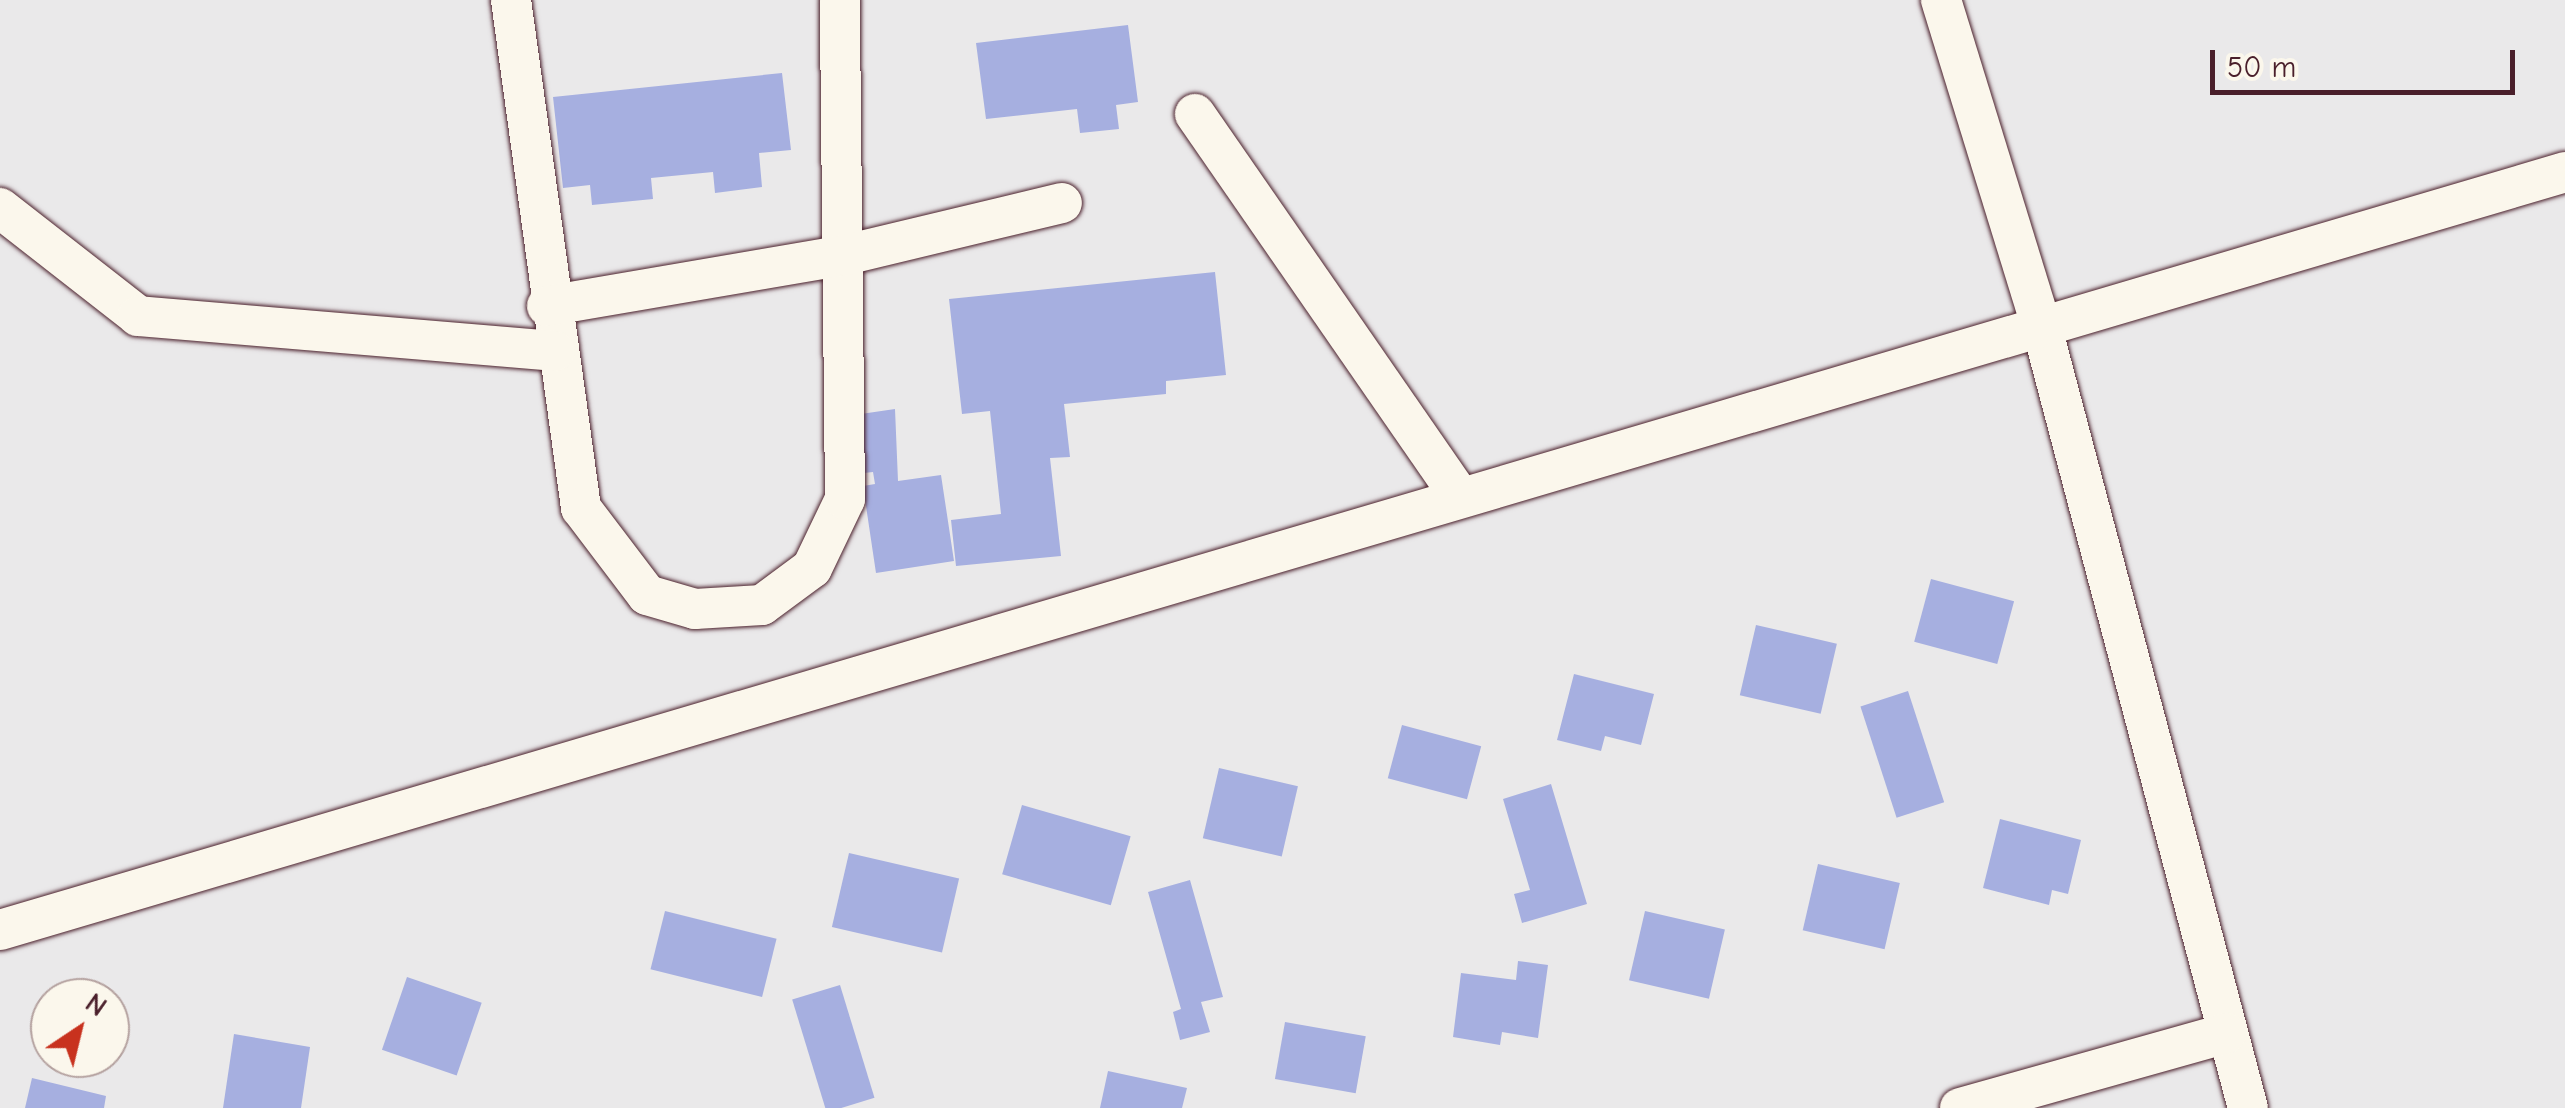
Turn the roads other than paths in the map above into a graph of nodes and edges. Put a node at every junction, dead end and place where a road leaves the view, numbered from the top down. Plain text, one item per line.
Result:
1 (511, 0) edge
2 (840, 0) edge
3 (1941, 0) edge
4 (1194, 114) dead end
5 (2565, 172) edge
6 (1062, 203) dead end
7 (0, 208) edge
8 (845, 254) junction
9 (547, 306) junction
10 (2042, 328) junction
11 (555, 351) junction
12 (1460, 497) junction
13 (0, 930) edge
14 (2226, 1033) junction
15 (1960, 1108) edge
16 (2248, 1108) edge

1 - 9 street
2 - 8 street
3 - 10 street
4 - 12 street
5 - 10 street
6 - 8 street
7 - 11 street
8 - 9 street
8 - 11 street
9 - 11 street
10 - 12 street
10 - 14 street
12 - 13 street
14 - 15 street
14 - 16 street

